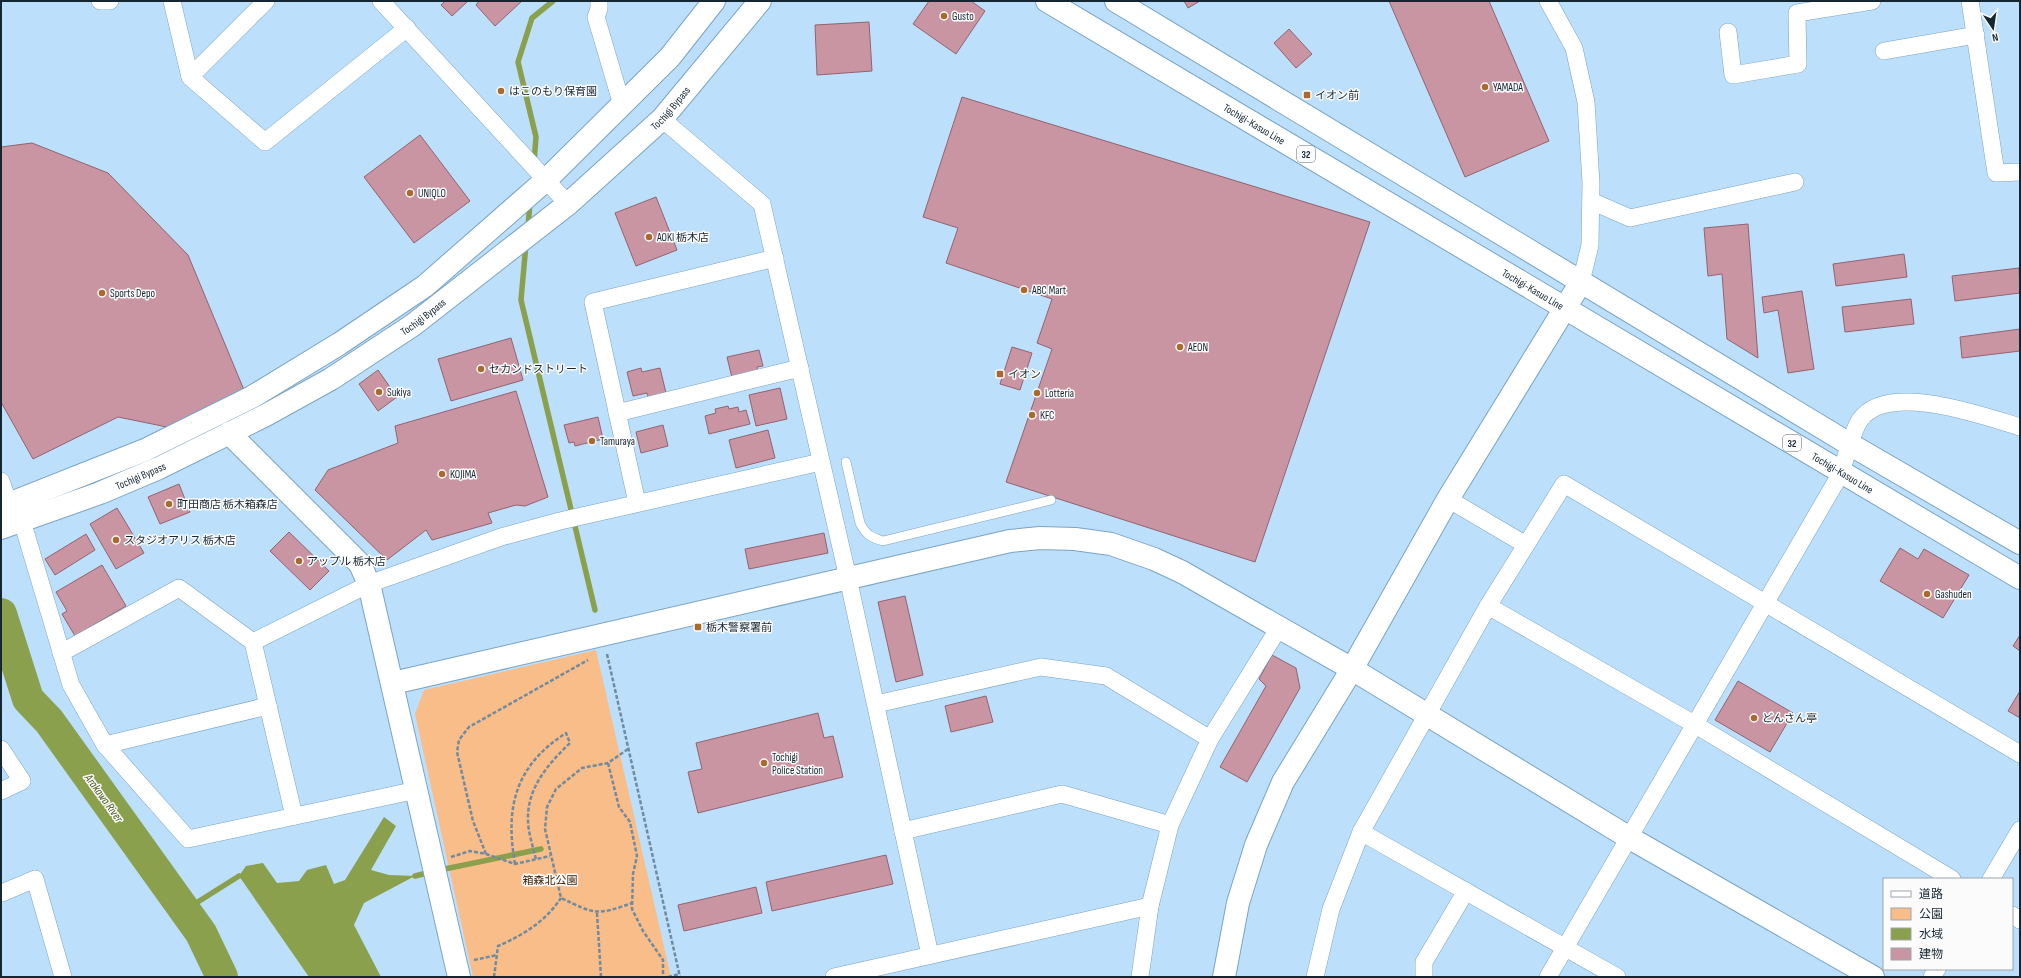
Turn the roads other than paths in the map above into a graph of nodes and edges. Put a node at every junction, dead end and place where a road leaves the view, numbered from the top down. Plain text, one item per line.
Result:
1 (100, 1) edge
2 (110, 1) edge
3 (172, 1) edge
4 (266, 1) edge
5 (381, 1) edge
6 (599, 1) edge
7 (714, 1) edge
8 (760, 1) edge
9 (1047, 1) edge
10 (1116, 1) edge
11 (1548, 1) edge
12 (1872, 1) edge
13 (1970, 1) edge
14 (1824, 5) edge
15 (407, 28) junction
16 (1728, 32) dead end
17 (1976, 35) junction
18 (1884, 51) dead end
19 (190, 77) junction
20 (622, 105) junction
21 (662, 119) junction
22 (2020, 172) edge
23 (546, 180) junction
24 (1795, 182) dead end
25 (1591, 201) junction
26 (568, 204) junction
27 (775, 258) junction
28 (1581, 282) junction
29 (1565, 308) junction
30 (800, 368) junction
31 (617, 413) junction
32 (2020, 426) edge
33 (229, 433) junction
34 (1851, 445) junction
35 (822, 462) junction
36 (846, 462) dead end
37 (1841, 472) junction
38 (1, 481) edge
39 (1448, 499) junction
40 (1050, 500) dead end
41 (637, 503) junction
42 (7, 515) edge
43 (2020, 543) edge
44 (1526, 545) junction
45 (848, 578) junction
46 (2020, 578) edge
47 (369, 584) junction
48 (1766, 603) junction
49 (1488, 606) junction
50 (1280, 626) junction
51 (253, 642) junction
52 (62, 653) junction
53 (1352, 669) junction
54 (393, 683) junction
55 (876, 704) junction
56 (268, 706) junction
57 (1426, 713) junction
58 (1694, 724) junction
59 (1210, 739) junction
60 (105, 745) junction
61 (1, 749) edge
62 (2020, 754) edge
63 (417, 790) junction
64 (1, 791) edge
65 (294, 816) junction
66 (1170, 825) junction
67 (2020, 830) edge
68 (903, 831) junction
69 (1361, 832) junction
70 (1628, 837) junction
71 (1950, 878) edge
72 (1992, 878) edge
73 (1466, 891) junction
74 (2, 893) dead end
75 (1150, 906) junction
76 (1564, 946) junction
77 (930, 955) junction
78 (63, 977) edge
79 (459, 977) edge
80 (834, 977) edge
81 (1140, 977) edge
82 (1224, 977) edge
83 (1315, 977) edge
84 (1424, 977) edge
85 (1548, 977) edge
86 (1617, 977) edge
87 (1874, 977) edge

1 - 2 street
3 - 19 street
4 - 19 street
5 - 15 street
6 - 20 street
7 - 20 main road, Tochigi Bypass
8 - 21 main road, Tochigi Bypass
9 - 29 main road, Tochigi-Kasuo Line / 32
10 - 28 main road
11 - 25 street
12 - 14 street
13 - 17 street
14 - 16 street
15 - 19 street
15 - 23 street
17 - 18 street
17 - 22 street
20 - 23 main road, Tochigi Bypass
21 - 26 main road, Tochigi Bypass
21 - 27 street
23 - 26 street
23 - 42 main road, Tochigi Bypass
24 - 25 street
25 - 28 street
26 - 33 main road, Tochigi Bypass
27 - 30 street
27 - 31 street
28 - 29 main road
28 - 34 main road
29 - 37 main road, Tochigi-Kasuo Line / 32
29 - 39 main road
30 - 31 street
30 - 35 street
31 - 41 street
32 - 34 street
33 - 42 main road, Tochigi Bypass
33 - 47 main road
34 - 37 street
34 - 43 main road
35 - 41 street
35 - 45 street
36 - 40 lane
37 - 46 main road, Tochigi-Kasuo Line / 32
37 - 48 street
38 - 42 street
39 - 44 street
39 - 53 main road
41 - 47 street
42 - 52 street
44 - 48 street
44 - 49 street
45 - 50 main road
45 - 54 main road
45 - 55 street
47 - 51 street
47 - 54 main road
48 - 58 street
48 - 62 street
49 - 57 street
49 - 58 street
50 - 53 main road
50 - 59 street
51 - 52 street
51 - 56 street
52 - 60 street
53 - 57 main road
53 - 82 main road
54 - 63 main road
55 - 59 street
55 - 68 street
56 - 60 street
56 - 65 street
57 - 69 street
57 - 70 main road
58 - 70 street
58 - 71 street
59 - 66 street
60 - 65 street
61 - 64 street
63 - 65 street
63 - 79 main road
66 - 68 street
66 - 75 street
67 - 72 street
68 - 77 street
69 - 73 street
69 - 83 street
70 - 76 street
70 - 87 main road
73 - 76 street
73 - 84 street
74 - 78 street
75 - 77 street
75 - 81 street
76 - 85 street
76 - 86 street
77 - 80 street

